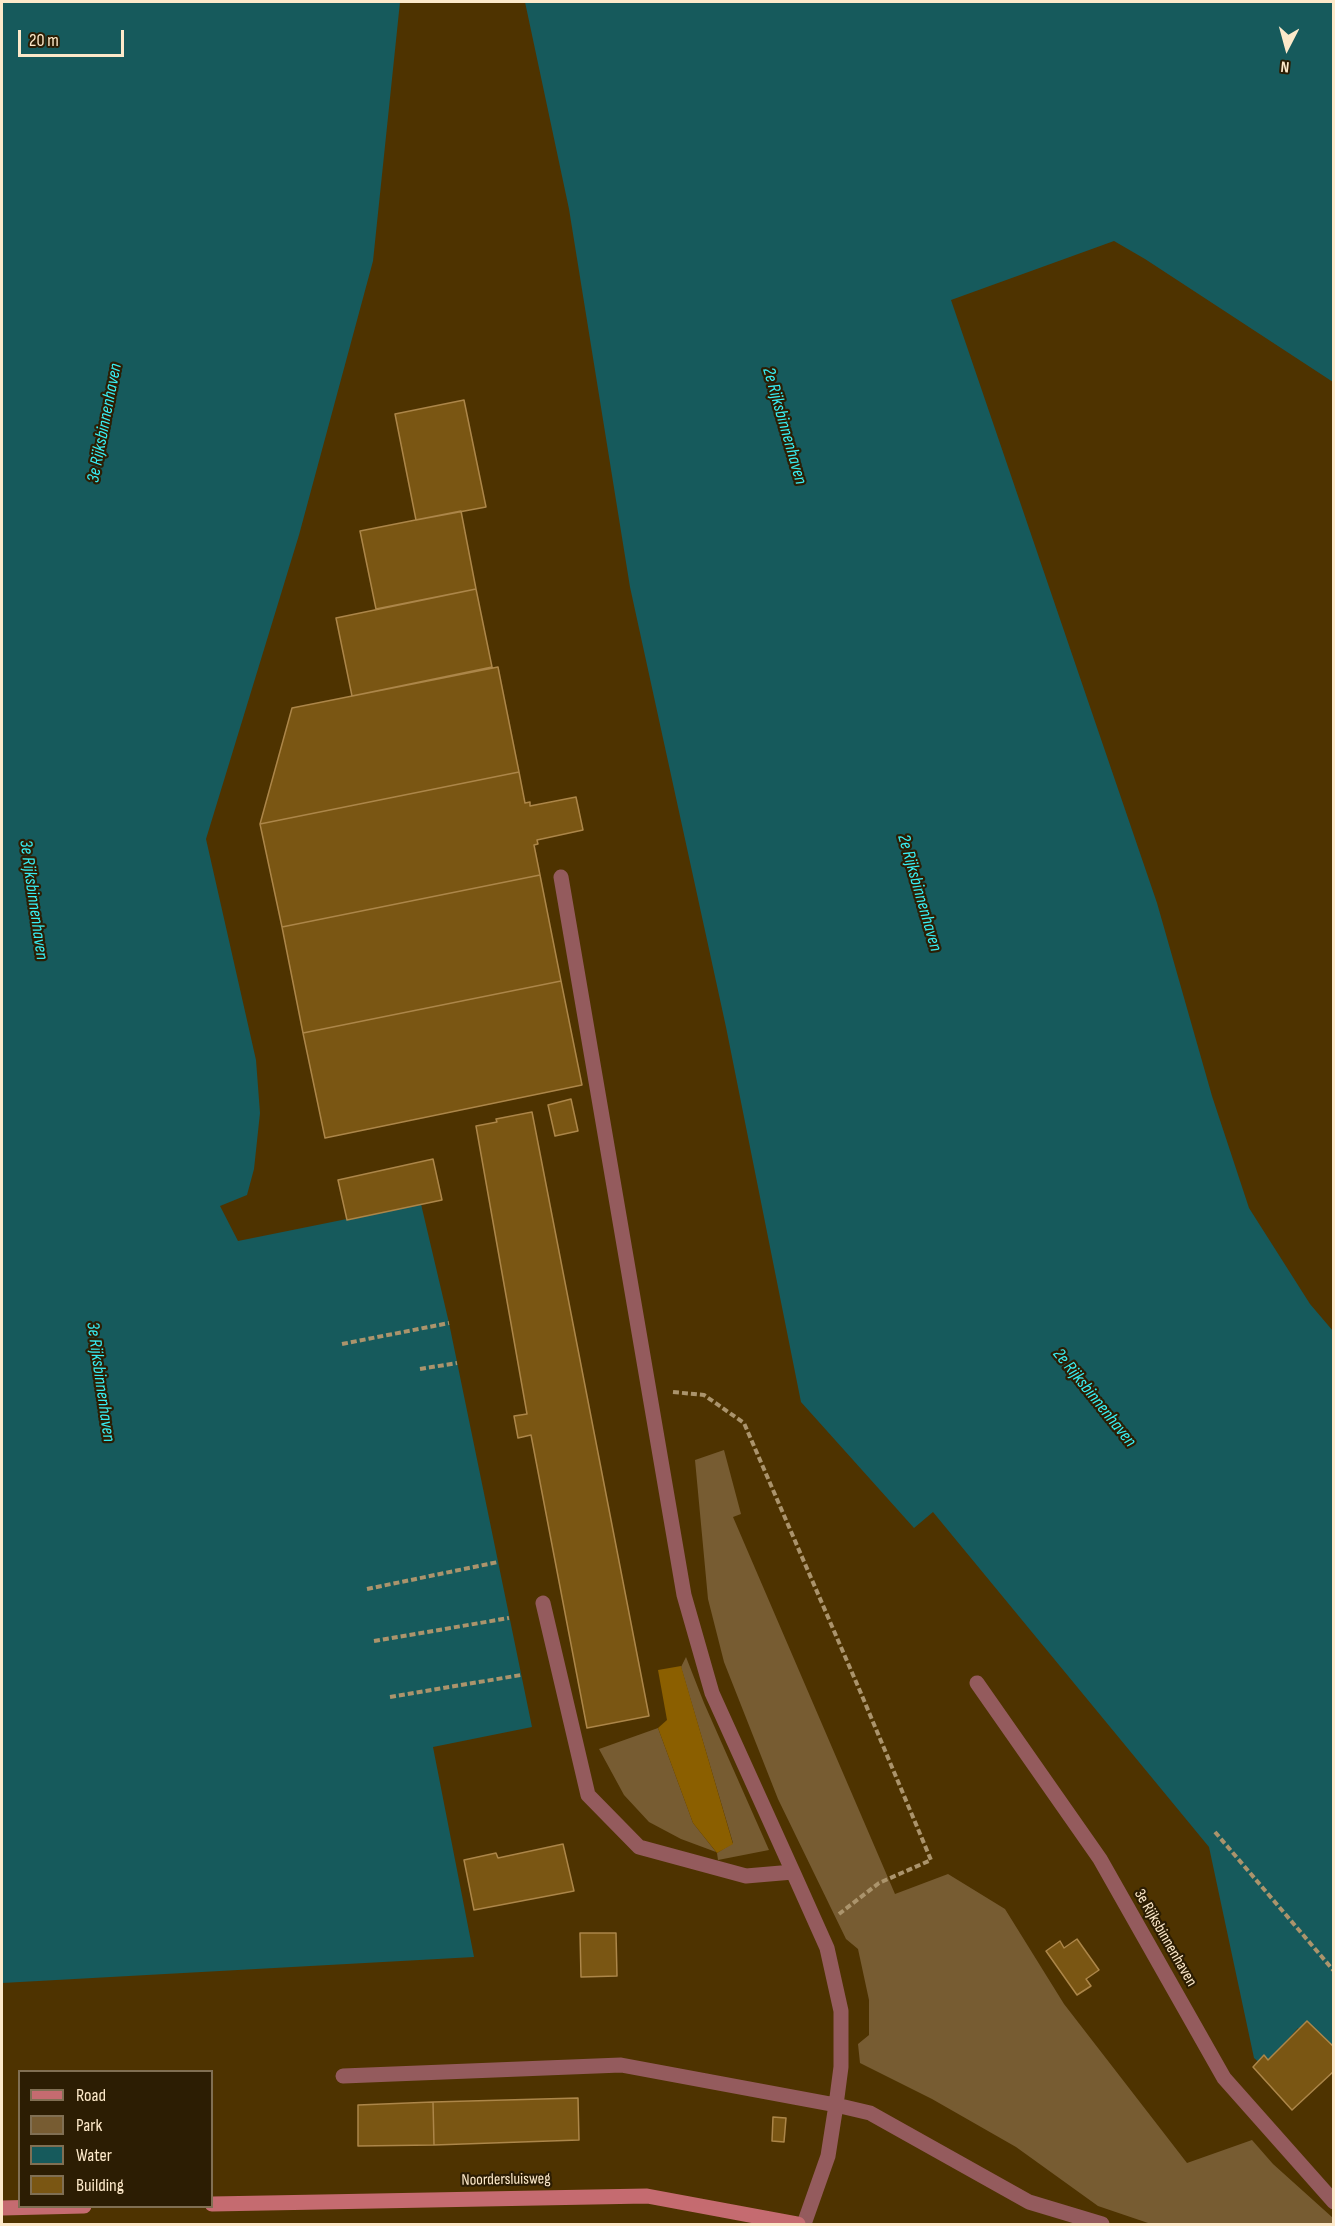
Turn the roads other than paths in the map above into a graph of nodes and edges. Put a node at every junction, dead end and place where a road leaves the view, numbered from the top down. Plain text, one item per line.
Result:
1 (561, 877) dead end
2 (543, 1603) dead end
3 (977, 1683) dead end
4 (793, 1872) junction
5 (343, 2076) dead end
6 (836, 2105) junction
7 (1334, 2202) edge
8 (213, 2204) edge
9 (2, 2208) edge
10 (18, 2208) edge
11 (798, 2224) edge
12 (804, 2224) edge
13 (1102, 2224) edge

1 - 4 lane
2 - 4 lane
3 - 7 lane, 3e Rijksbinnenhaven
4 - 6 lane
5 - 6 lane
6 - 12 lane
6 - 13 lane
8 - 11 street, Noordersluisweg
9 - 10 street

